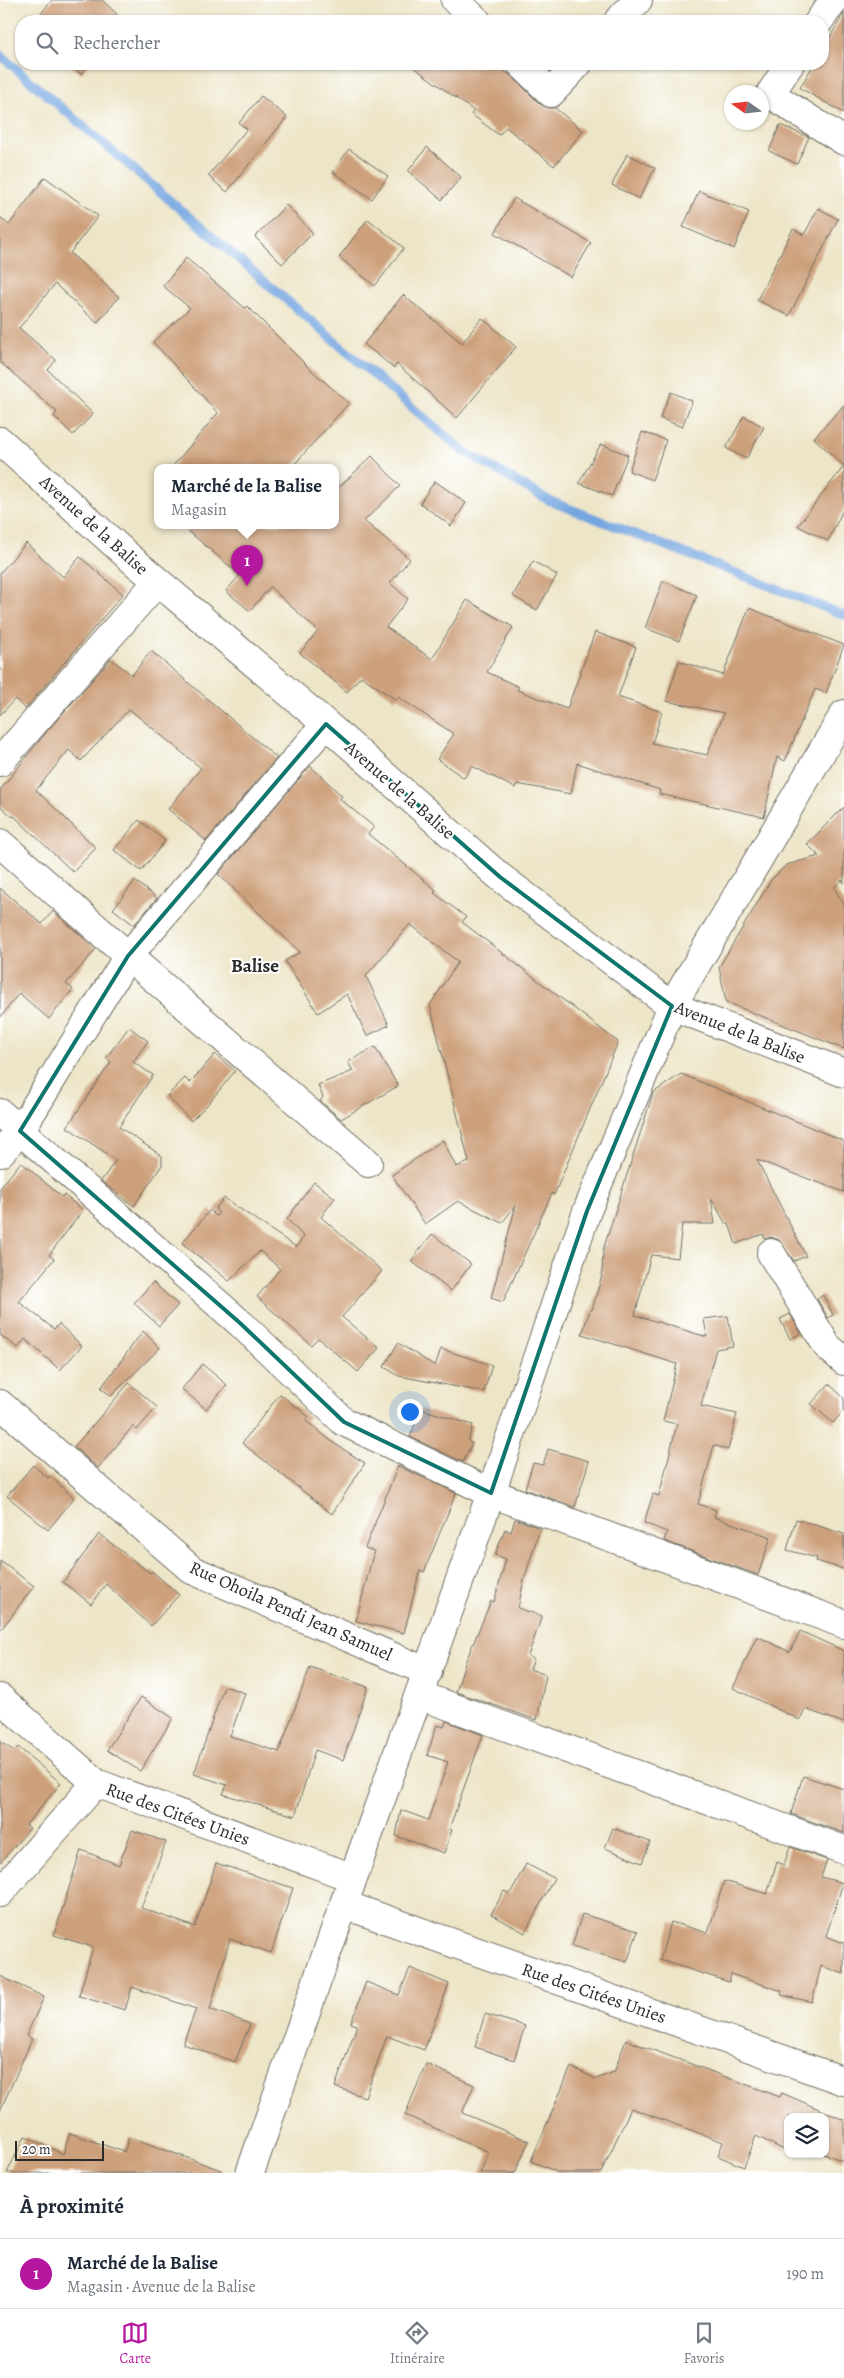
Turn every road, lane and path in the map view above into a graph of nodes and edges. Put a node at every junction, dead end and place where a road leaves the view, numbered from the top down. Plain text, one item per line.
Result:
1 (455, 0) edge
2 (638, 0) edge
3 (834, 0) edge
4 (471, 15) edge
5 (624, 15) edge
6 (823, 15) edge
7 (527, 70) edge
8 (572, 70) edge
9 (786, 70) edge
10 (844, 141) edge
11 (0, 441) edge
12 (157, 582) junction
13 (844, 714) edge
14 (326, 724) junction
15 (0, 762) edge
16 (0, 843) edge
17 (128, 956) junction
18 (672, 1006) junction
19 (844, 1072) edge
20 (0, 1113) edge
21 (20, 1131) junction
22 (0, 1153) edge
23 (368, 1163) dead end
24 (771, 1254) dead end
25 (844, 1361) edge
26 (0, 1404) edge
27 (491, 1493) junction
28 (844, 1624) edge
29 (423, 1683) junction
30 (0, 1698) edge
31 (96, 1783) junction
32 (844, 1850) edge
33 (353, 1878) junction
34 (0, 1893) edge
35 (345, 1905) junction
36 (844, 2081) edge
37 (250, 2173) edge

1 - 4 street
2 - 5 street
3 - 6 street
7 - 8 street
9 - 10 street
11 - 12 street, Avenue de la Balise
12 - 14 street, Avenue de la Balise
12 - 15 street
13 - 18 street
14 - 17 street
14 - 18 street, Avenue de la Balise
16 - 17 street
17 - 21 street
17 - 23 street
18 - 19 street, Avenue de la Balise
18 - 27 street
20 - 21 street
21 - 22 street
21 - 27 street
24 - 25 street
26 - 29 street, Rue Ohoila Pendi Jean Samuel
27 - 28 street
27 - 29 street
29 - 32 street, Rue Ohoila Pendi Jean Samuel
29 - 33 street
30 - 31 street, Rue des Citées Unies
31 - 33 street, Rue des Citées Unies
31 - 34 street
33 - 35 street
35 - 36 street, Rue des Citées Unies
35 - 37 street

